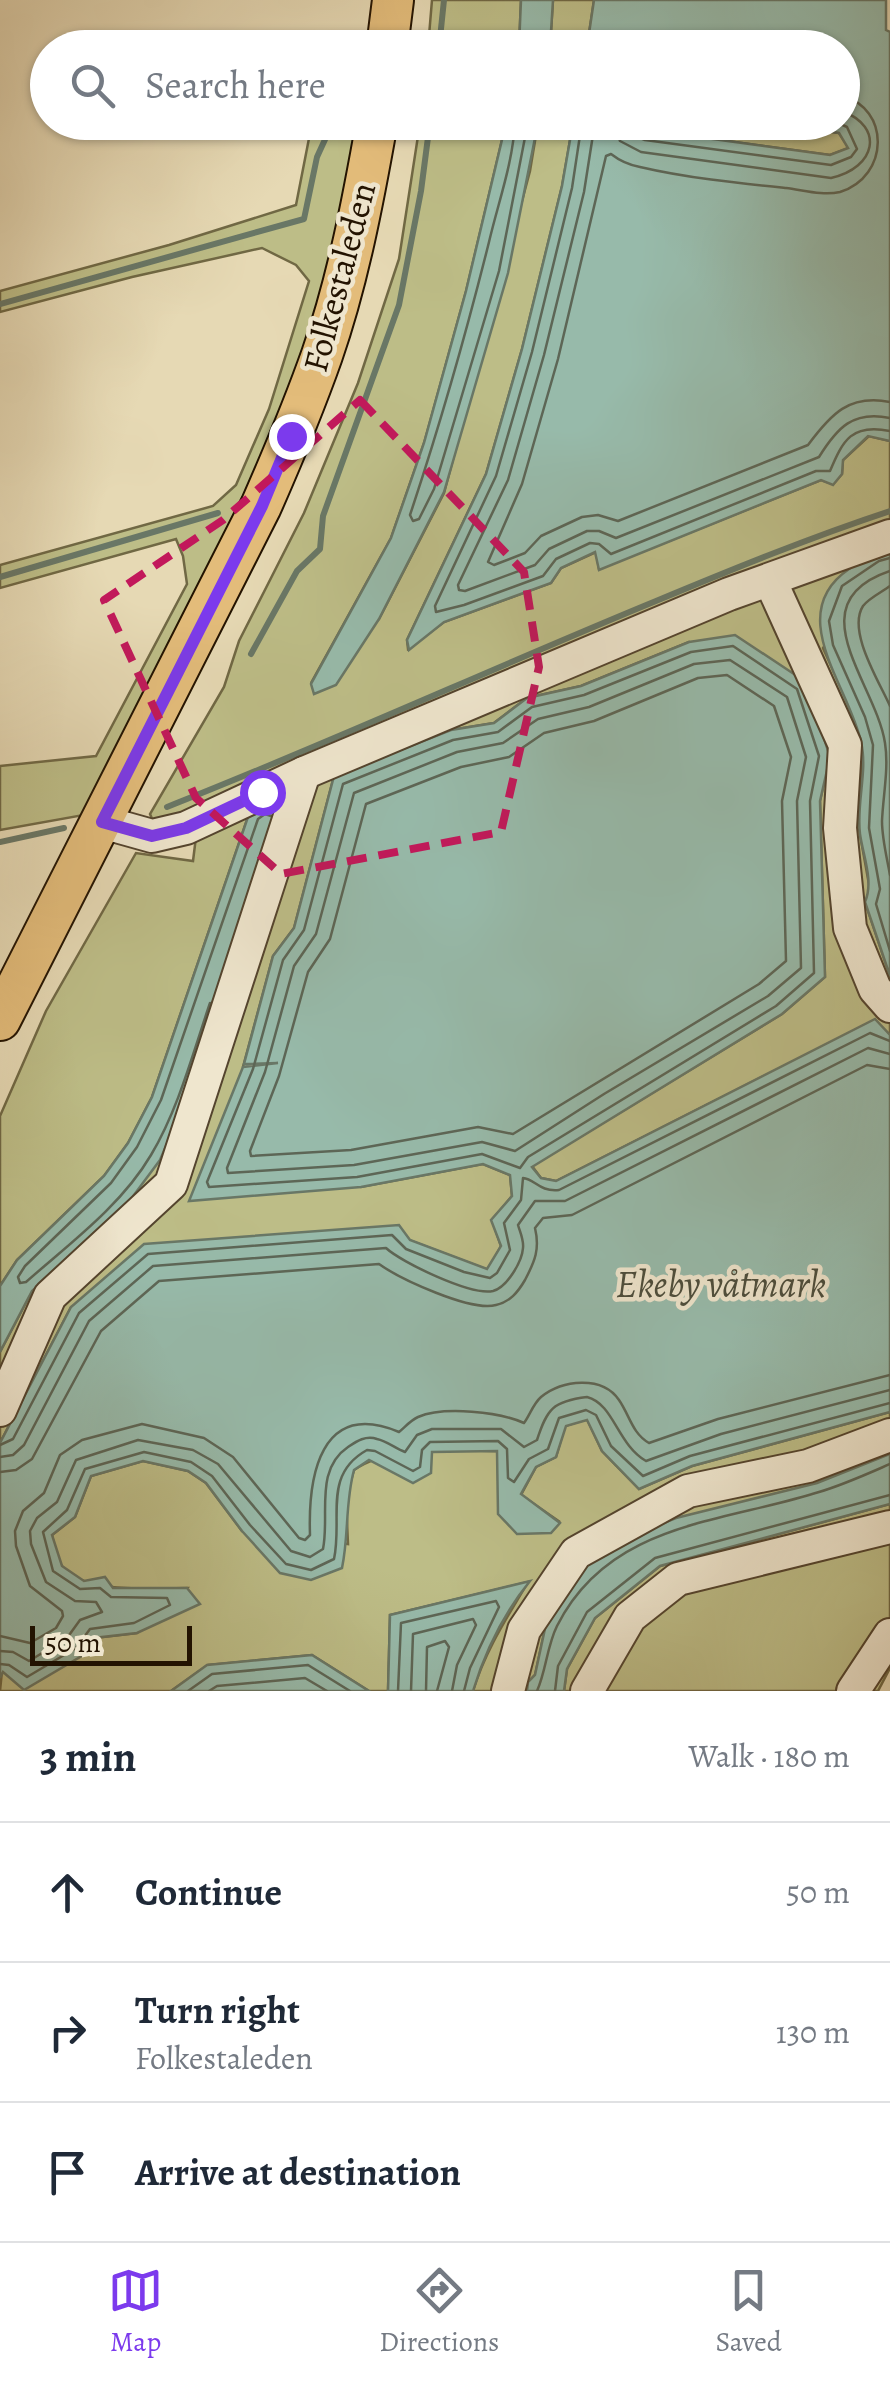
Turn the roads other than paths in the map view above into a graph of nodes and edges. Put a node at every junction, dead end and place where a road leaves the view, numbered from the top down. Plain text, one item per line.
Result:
1 (393, 0) edge
2 (390, 30) edge
3 (374, 140) edge
4 (890, 536) edge
5 (770, 580) junction
6 (304, 774) junction
7 (102, 822) junction
8 (890, 1006) edge
9 (0, 1020) edge
10 (0, 1410) edge
11 (890, 1435) edge
12 (890, 1527) edge
13 (890, 1634) edge
14 (508, 1691) edge
15 (587, 1691) edge
16 (852, 1691) edge

1 - 2 main road
3 - 7 main road, Folkestaleden
4 - 5 lane
5 - 6 lane
5 - 8 lane
6 - 7 lane
6 - 10 lane
7 - 9 main road, Folkestaleden
11 - 14 lane
12 - 15 lane
13 - 16 lane

